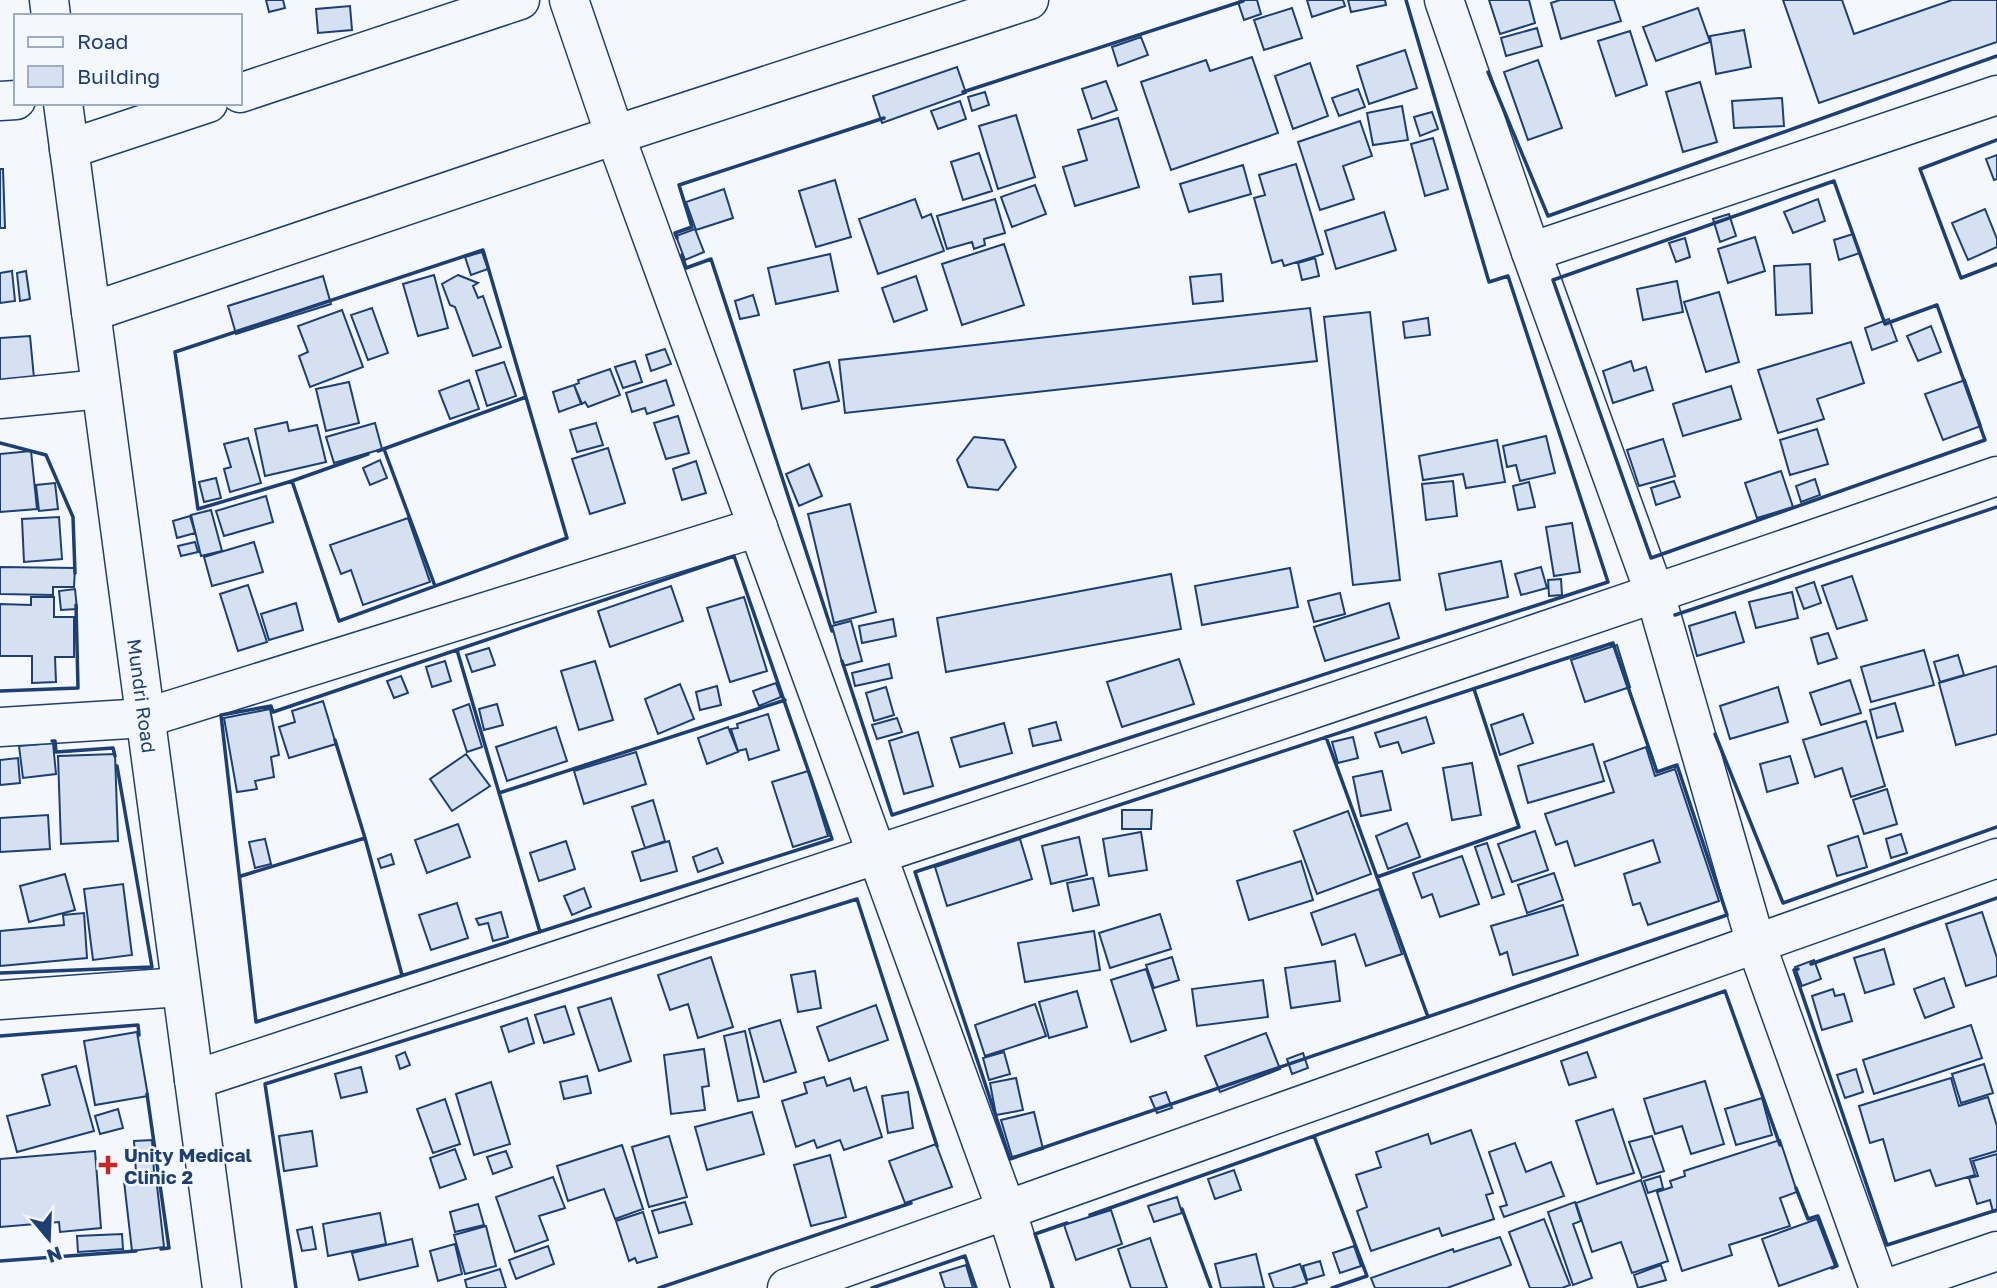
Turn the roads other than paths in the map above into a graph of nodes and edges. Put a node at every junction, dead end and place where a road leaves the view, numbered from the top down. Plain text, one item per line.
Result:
1 (520, 0) edge
2 (569, 0) edge
3 (1029, 0) edge
4 (1444, 0) edge
5 (242, 92) edge
6 (1997, 95) edge
7 (63, 105) edge
8 (202, 105) edge
9 (615, 135) junction
10 (69, 149) junction
11 (1531, 252) junction
12 (91, 312) junction
13 (101, 389) junction
14 (0, 399) edge
15 (1997, 476) edge
16 (758, 527) junction
17 (1655, 594) junction
18 (145, 718) junction
19 (0, 727) edge
20 (878, 855) junction
21 (1997, 858) edge
22 (1756, 944) junction
23 (180, 987) junction
24 (0, 1000) edge
25 (194, 1080) junction
26 (1006, 1209) junction
27 (1997, 1251) edge
28 (222, 1288) edge
29 (787, 1288) edge
30 (1031, 1288) edge
31 (1879, 1288) edge
32 (1889, 1288) edge

1 - 5 street
2 - 9 street
3 - 9 street
4 - 11 street
6 - 11 street
7 - 10 street, Mundri Road
8 - 10 street
9 - 12 street
9 - 16 street
10 - 12 street, Mundri Road
11 - 17 street
12 - 13 street, Mundri Road
13 - 14 street
13 - 18 street, Mundri Road
15 - 17 street
16 - 18 street
16 - 20 street
17 - 20 street
17 - 22 street
18 - 19 street
18 - 23 street, Mundri Road
20 - 25 street
20 - 26 street
21 - 22 street
22 - 26 street
22 - 31 street
23 - 24 street
23 - 25 street, Mundri Road
25 - 28 street, Mundri Road
26 - 29 street
26 - 30 street
27 - 32 street

